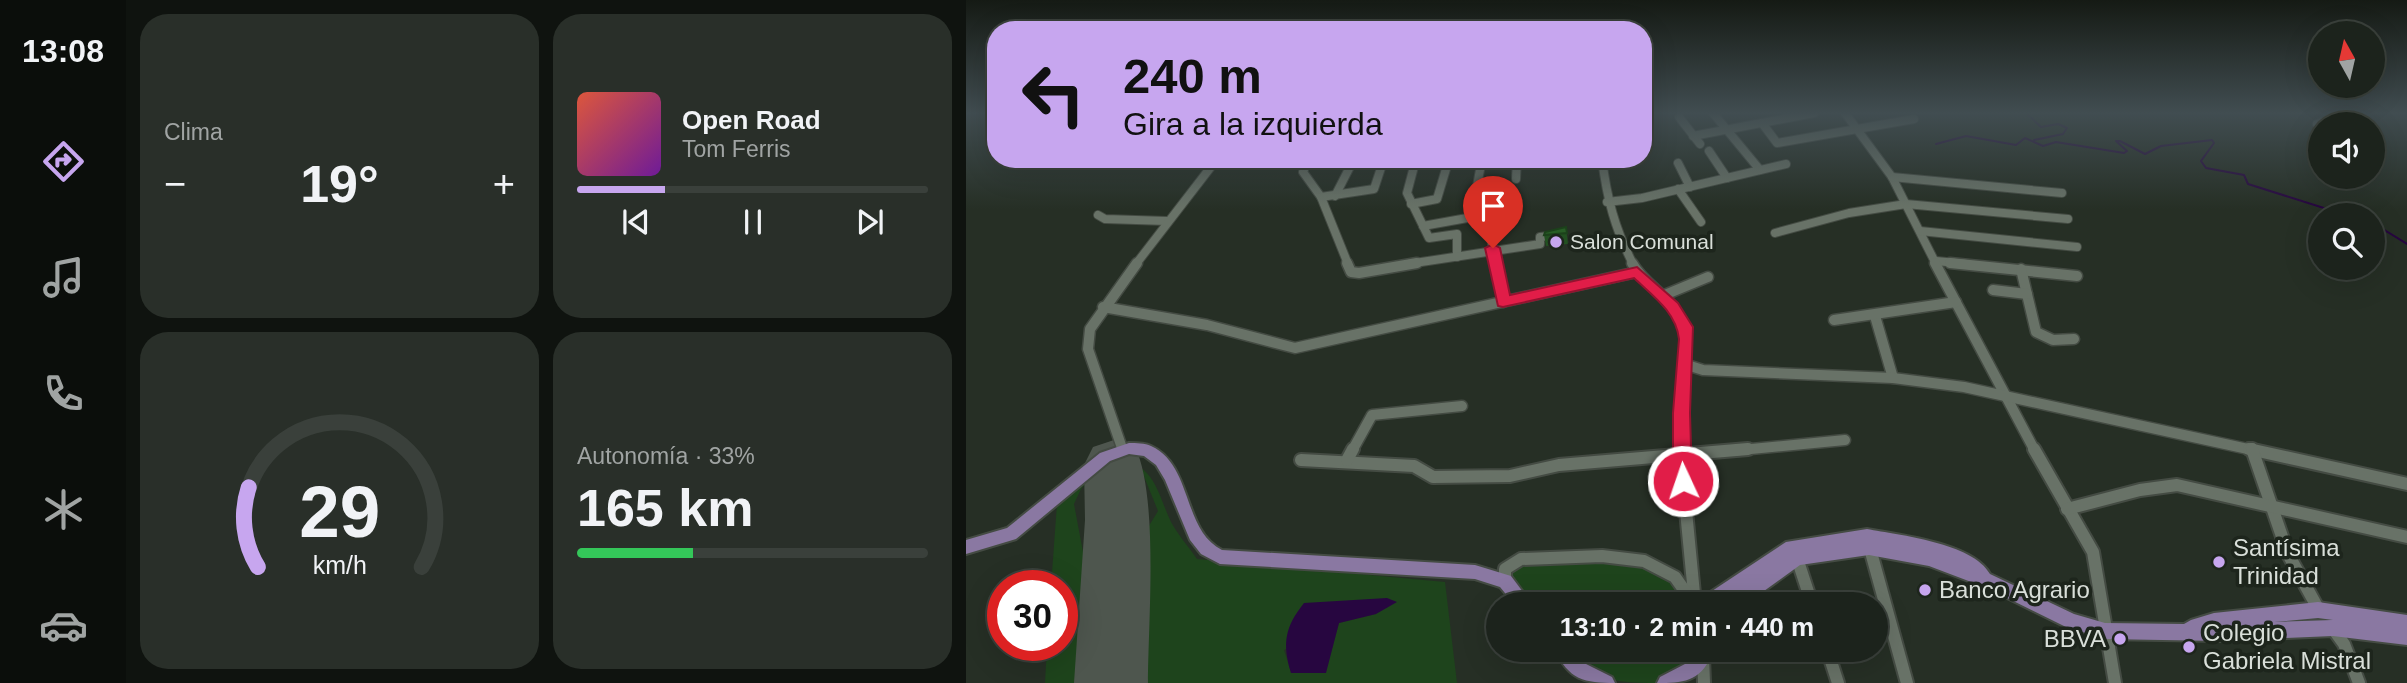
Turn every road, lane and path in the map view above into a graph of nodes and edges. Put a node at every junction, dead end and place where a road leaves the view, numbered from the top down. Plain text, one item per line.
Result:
1 (1739, 145) edge
2 (1870, 145) edge
3 (1709, 151) dead end
4 (1678, 163) dead end
5 (1786, 164) dead end
6 (1210, 168) edge
7 (1304, 168) edge
8 (1350, 168) edge
9 (1382, 168) edge
10 (1414, 168) edge
11 (1447, 168) edge
12 (1480, 168) edge
13 (1517, 168) edge
14 (1603, 168) edge
15 (1760, 170) junction
16 (1892, 177) junction
17 (1727, 178) junction
18 (1516, 179) dead end
19 (2018, 180) dead end
20 (1690, 187) junction
21 (1678, 190) junction
22 (2021, 190) junction
23 (2062, 193) dead end
24 (1335, 196) junction
25 (1515, 196) dead end
26 (1321, 197) junction
27 (1607, 202) junction
28 (1411, 204) junction
29 (1906, 204) junction
30 (1486, 212) junction
31 (1098, 215) dead end
32 (2068, 219) dead end
33 (1167, 221) junction
34 (1702, 222) dead end
35 (1423, 226) junction
36 (1920, 231) junction
37 (1775, 233) dead end
38 (1562, 235) edge
39 (1460, 246) junction
40 (2077, 247) dead end
41 (1493, 248) junction
42 (1481, 252) junction
43 (1457, 257) junction
44 (1936, 261) junction
45 (2021, 269) junction
46 (1637, 272) junction
47 (2077, 276) dead end
48 (1708, 277) dead end
49 (1993, 290) dead end
50 (2027, 294) junction
51 (1662, 296) junction
52 (1503, 302) junction
53 (1956, 302) junction
54 (1103, 307) junction
55 (1875, 316) junction
56 (1834, 320) dead end
57 (2074, 339) dead end
58 (1687, 365) junction
59 (1893, 378) junction
60 (2002, 394) junction
61 (1462, 406) dead end
62 (1846, 440) dead end
63 (1122, 448) junction
64 (2252, 448) junction
65 (1680, 456) junction
66 (1301, 460) dead end
67 (1348, 460) junction
68 (2407, 484) edge
69 (2270, 505) junction
70 (2067, 509) junction
71 (2407, 537) edge
72 (1868, 542) junction
73 (966, 547) edge
74 (1797, 558) junction
75 (1505, 581) junction
76 (1992, 582) joint
77 (1514, 592) edge
78 (1687, 592) edge
79 (1696, 592) edge
80 (1723, 592) edge
81 (1749, 592) edge
82 (1808, 592) edge
83 (2318, 610) junction
84 (2407, 623) edge
85 (2333, 628) junction
86 (2184, 630) junction
87 (2105, 631) junction
88 (2407, 637) edge
89 (1574, 662) edge
90 (1696, 662) edge
91 (1703, 662) edge
92 (1831, 662) edge
93 (1606, 683) edge
94 (1666, 683) edge
95 (1704, 683) edge
96 (1838, 683) edge
97 (1907, 683) edge
98 (2115, 683) edge
99 (2358, 683) edge

1 - 15 street
2 - 16 street
3 - 17 street
4 - 20 street
5 - 15 street
6 - 33 street
7 - 26 street
8 - 24 street
9 - 24 street
10 - 28 street
11 - 28 street
12 - 30 street
13 - 18 street
14 - 27 street
15 - 17 street
16 - 22 street
16 - 29 street
17 - 20 street
19 - 22 street
20 - 21 street
21 - 27 street
21 - 34 street
22 - 23 street
24 - 26 street
25 - 30 street
26 - 43 street
27 - 46 street
28 - 35 street
29 - 32 street
29 - 36 street
29 - 37 street
30 - 35 street
30 - 41 street
31 - 33 street
33 - 54 street
35 - 39 street
36 - 40 street
36 - 44 street
38 - 41 street
39 - 42 street
39 - 43 street
41 - 42 street
41 - 52 street
42 - 43 street
44 - 45 street
44 - 53 street
45 - 47 street
45 - 50 street
46 - 51 street
46 - 52 street
48 - 51 street
49 - 50 street
50 - 57 street
51 - 58 street
52 - 54 street
53 - 55 street
53 - 60 street
54 - 63 street
55 - 56 street
55 - 59 street
58 - 59 street
58 - 65 street
59 - 60 street
60 - 64 street
60 - 70 street
61 - 67 street
62 - 65 street
63 - 73 main road
63 - 75 main road
64 - 68 street
64 - 69 street
65 - 67 street
65 - 79 street
66 - 67 street
69 - 70 street
69 - 71 street
69 - 83 street
70 - 87 street
72 - 74 main road
72 - 76 main road
72 - 80 main road
72 - 97 street
74 - 81 main road
74 - 82 street
75 - 77 main road
75 - 78 street
76 - 87 main road
83 - 84 main road
83 - 85 street
83 - 86 main road
85 - 86 main road
85 - 88 main road
85 - 99 street
86 - 87 main road
87 - 98 street
89 - 93 main road
90 - 94 main road
91 - 95 street
92 - 96 street

